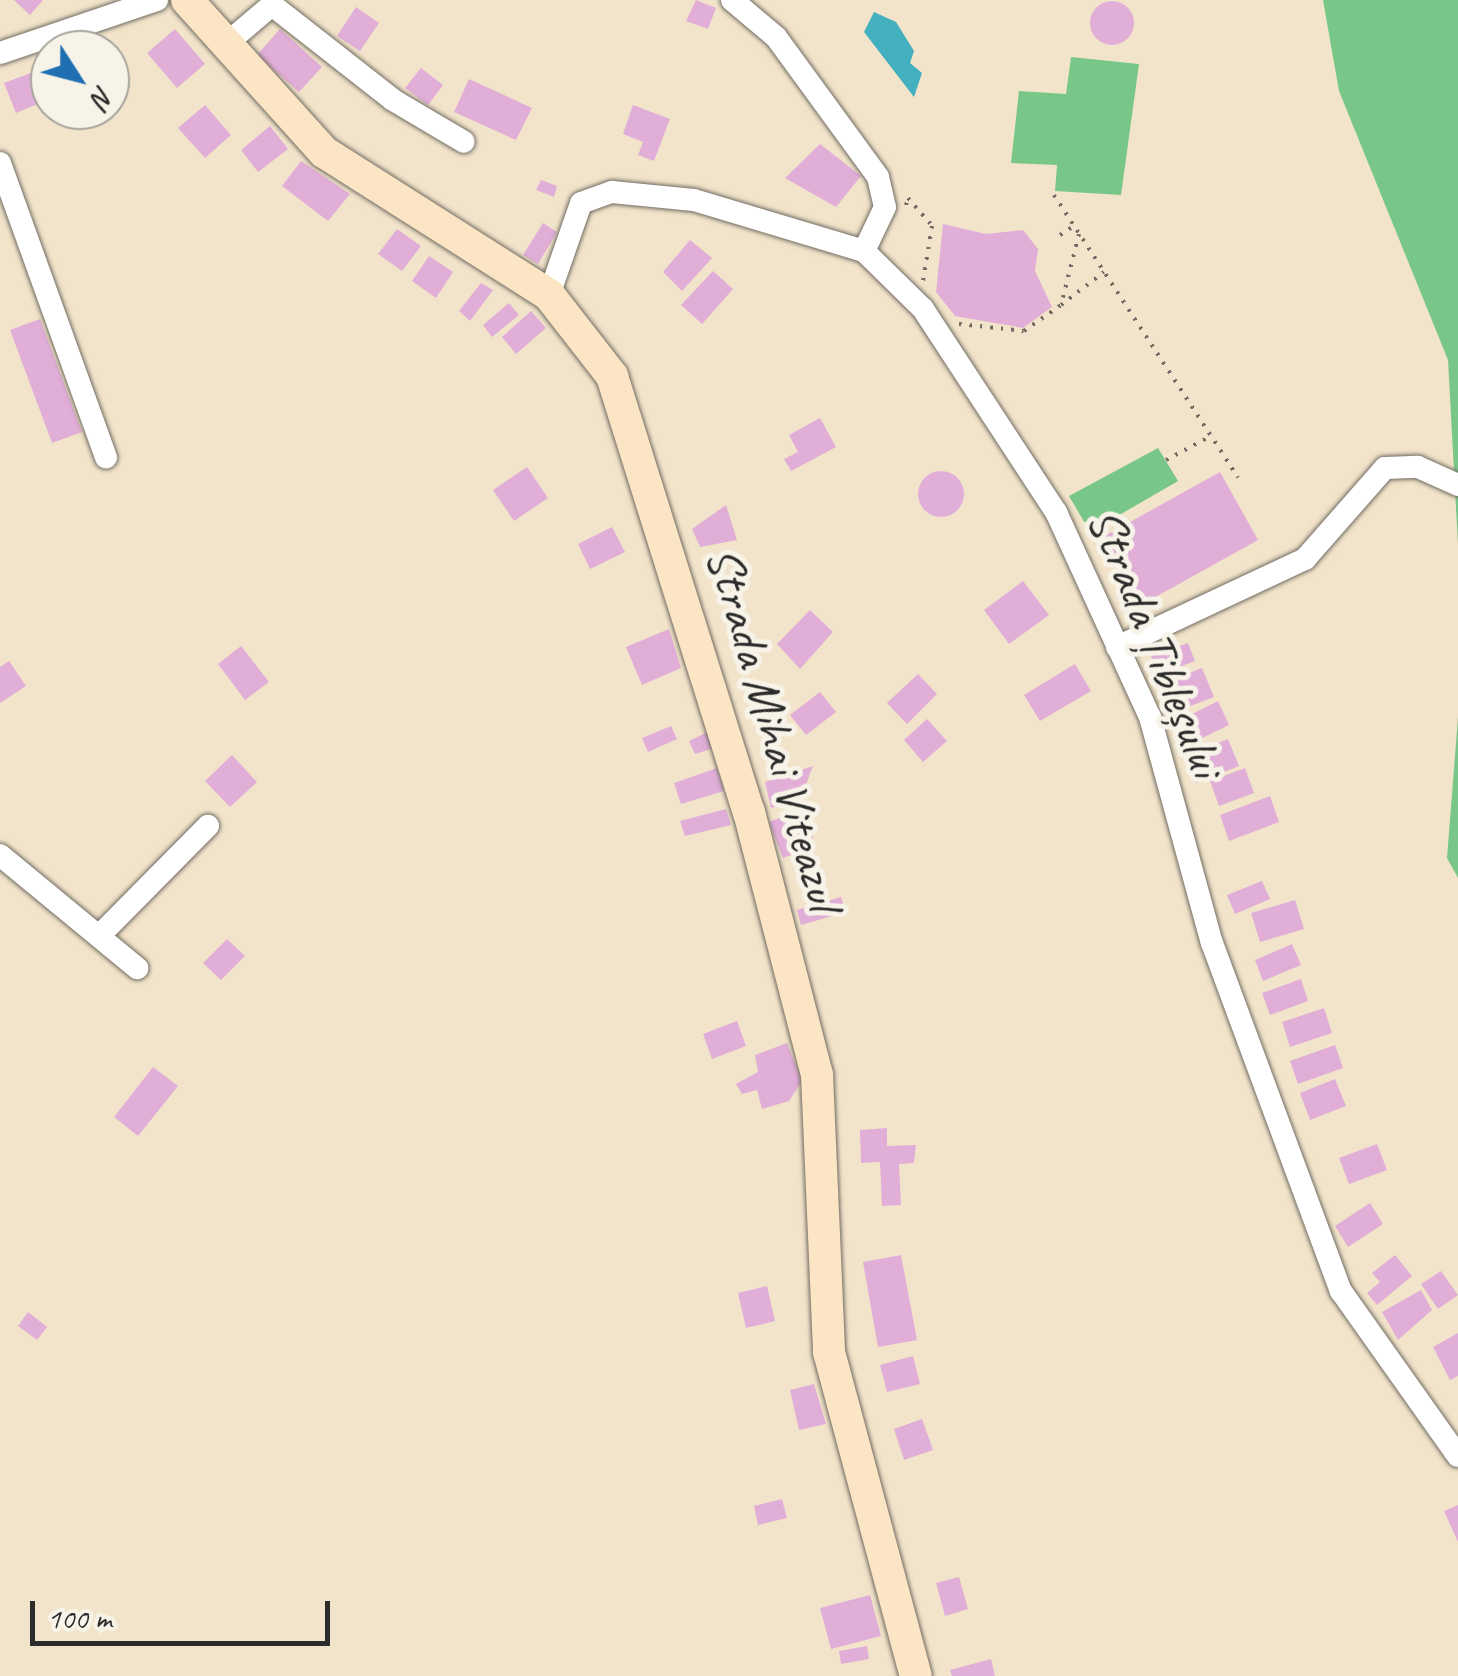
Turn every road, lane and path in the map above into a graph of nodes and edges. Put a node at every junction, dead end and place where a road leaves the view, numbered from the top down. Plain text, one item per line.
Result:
1 (157, 0) edge
2 (186, 0) edge
3 (732, 0) edge
4 (226, 44) junction
5 (0, 53) edge
6 (464, 142) dead end
7 (0, 162) edge
8 (1054, 195) dead end
9 (902, 216) dead end
10 (1074, 226) junction
11 (1079, 234) junction
12 (1060, 235) dead end
13 (864, 251) junction
14 (1104, 272) junction
15 (549, 295) junction
16 (933, 298) dead end
17 (1061, 305) junction
18 (953, 324) dead end
19 (1211, 436) junction
20 (106, 458) dead end
21 (1166, 460) dead end
22 (1238, 477) dead end
23 (1458, 485) edge
24 (1117, 646) junction
25 (208, 826) dead end
26 (0, 855) edge
27 (99, 936) junction
28 (137, 968) dead end
29 (1458, 1456) edge
30 (916, 1676) edge

1 - 5 street
2 - 4 main road, Strada Mihai Viteazul
3 - 13 street
4 - 6 street
4 - 15 main road, Strada Mihai Viteazul
7 - 20 street
8 - 10 path
9 - 16 path
10 - 11 path
10 - 12 path
11 - 14 path
11 - 17 path
13 - 15 street, Strada Țibleșului
13 - 24 street, Strada Țibleșului
14 - 17 path
14 - 19 path
15 - 30 main road, Strada Mihai Viteazul
17 - 18 path
19 - 21 path
19 - 22 path
23 - 24 street
24 - 29 street, Strada Țibleșului
25 - 27 street
26 - 27 street
27 - 28 street

